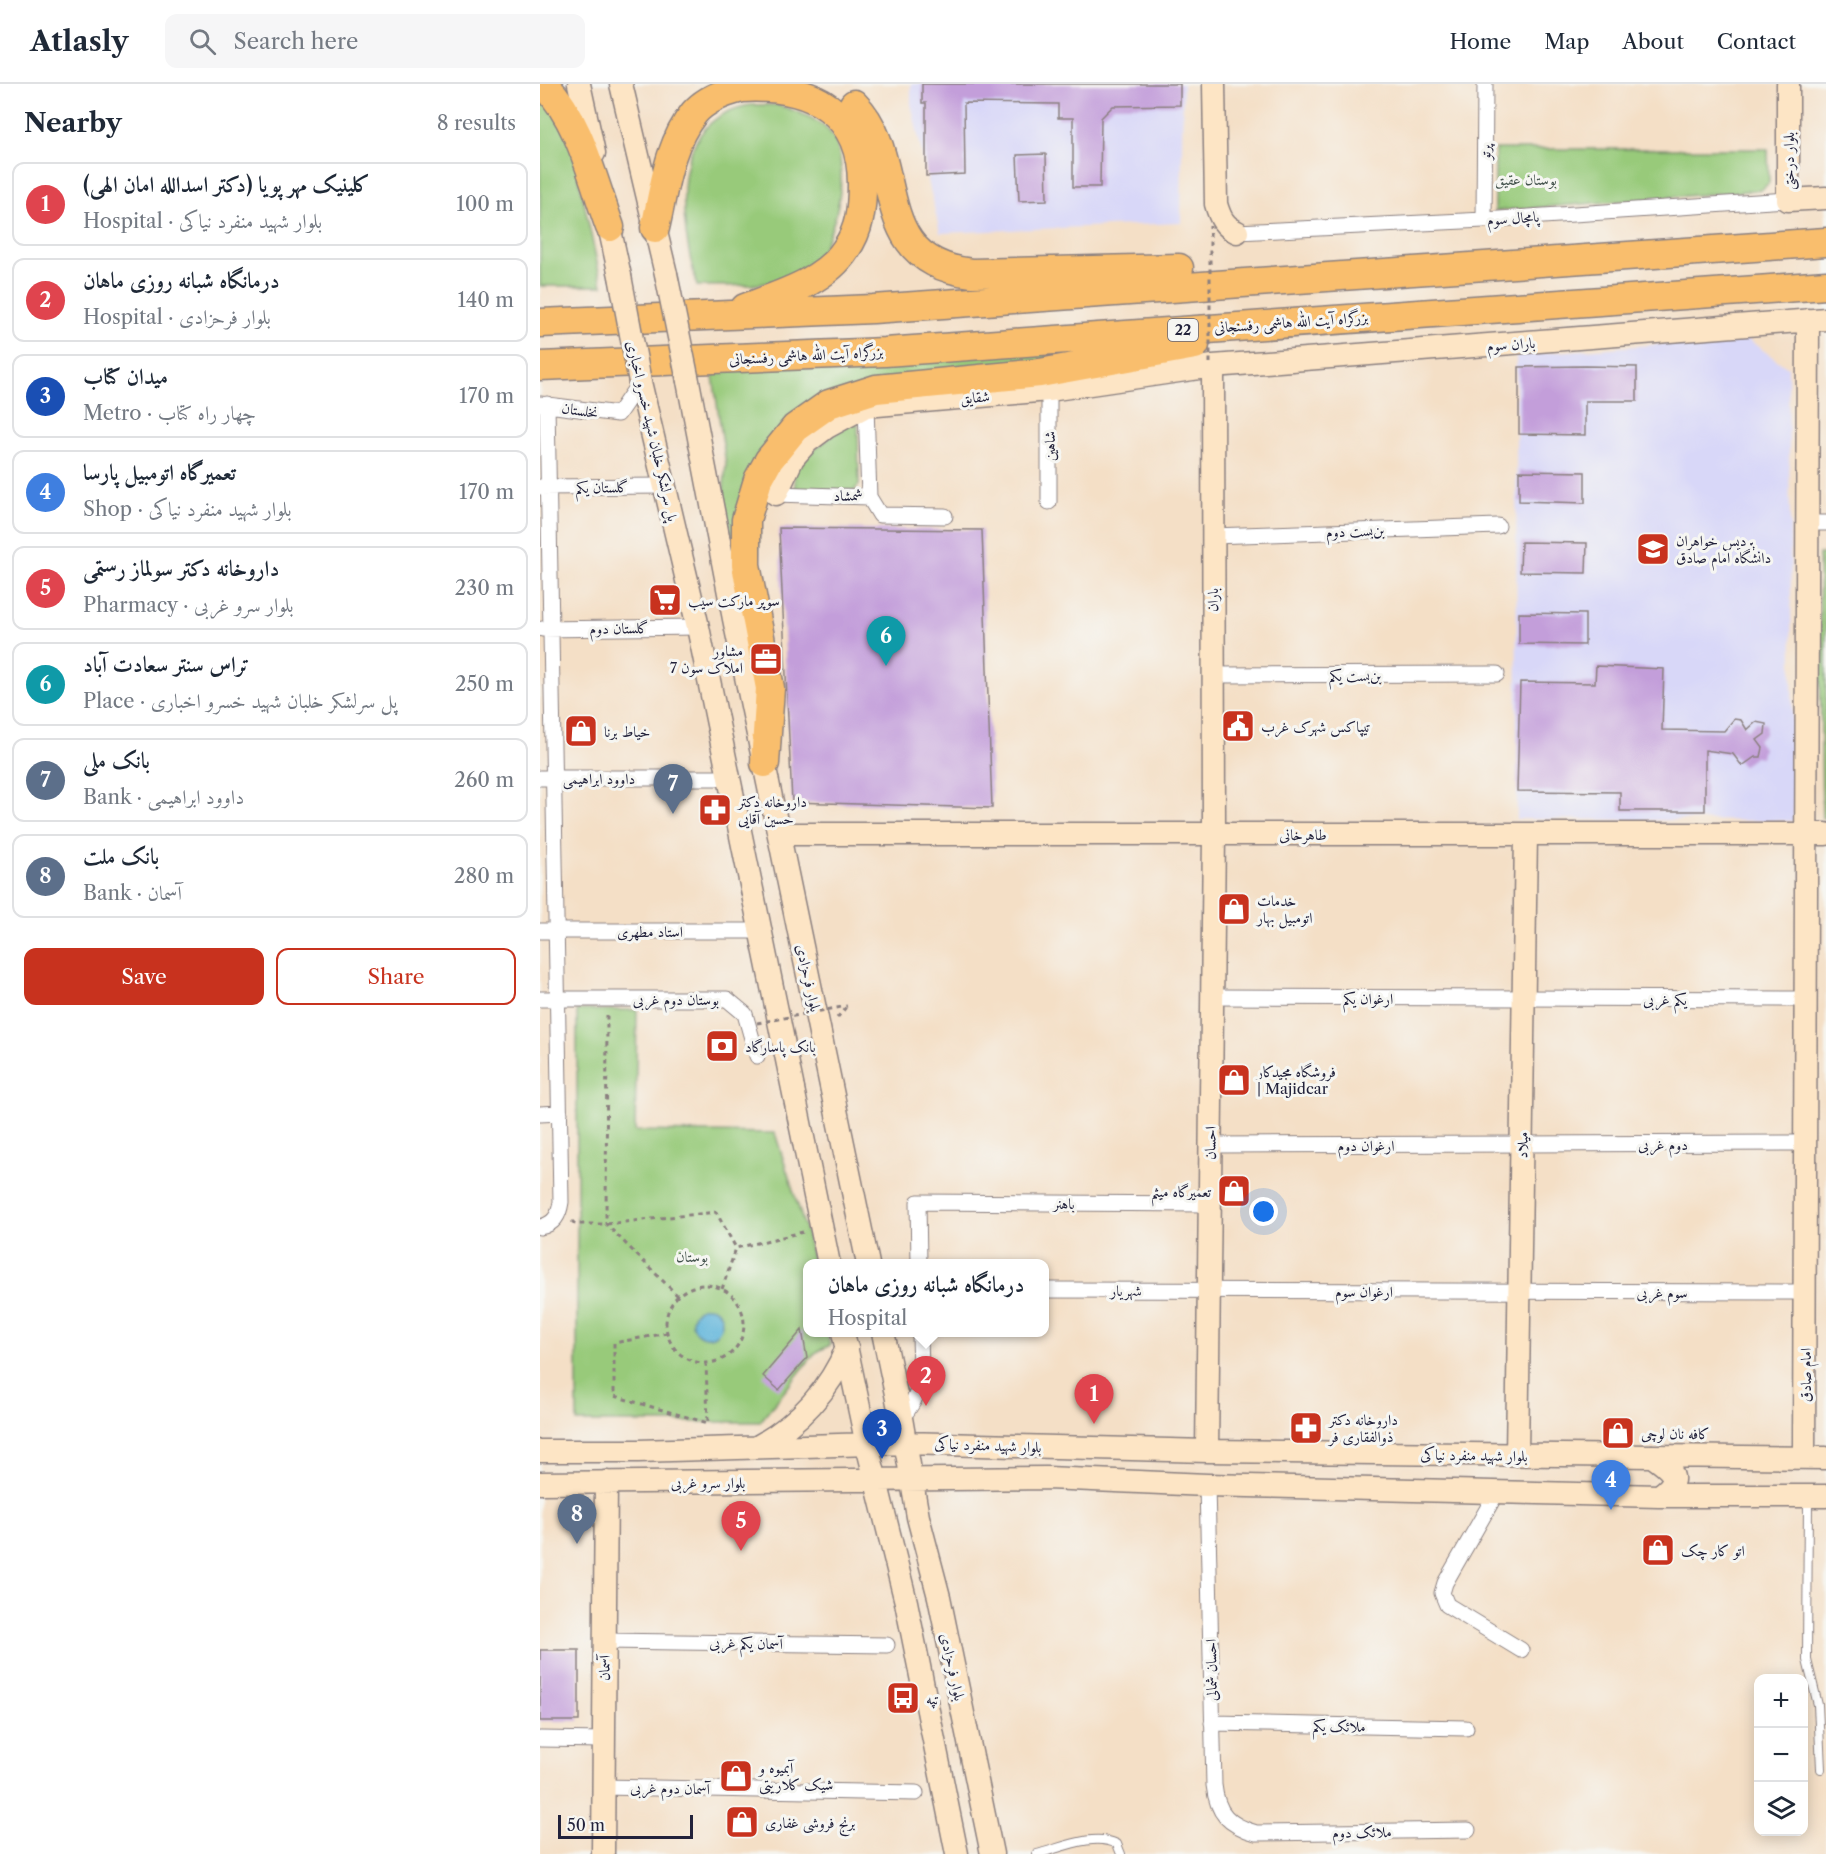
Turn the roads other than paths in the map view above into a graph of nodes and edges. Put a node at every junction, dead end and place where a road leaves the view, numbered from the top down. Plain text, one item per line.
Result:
1 (544, 84) edge
2 (579, 84) edge
3 (621, 84) edge
4 (832, 84) edge
5 (1214, 84) edge
6 (1485, 84) edge
7 (1788, 84) edge
8 (1826, 198) edge
9 (1788, 200) junction
10 (1484, 220) junction
11 (610, 228) junction
12 (655, 228) junction
13 (1237, 232) joint
14 (1826, 242) edge
15 (1259, 281) junction
16 (1826, 285) edge
17 (540, 315) edge
18 (722, 317) junction
19 (1817, 320) edge
20 (578, 322) junction
21 (540, 323) edge
22 (1272, 323) junction
23 (1212, 365) junction
24 (540, 366) edge
25 (640, 382) junction
26 (1049, 390) junction
27 (544, 404) edge
28 (866, 406) junction
29 (665, 486) junction
30 (544, 487) edge
31 (776, 494) joint
32 (869, 497) junction
33 (1049, 502) dead end
34 (945, 516) dead end
35 (1817, 523) edge
36 (1498, 526) dead end
37 (1212, 536) junction
38 (698, 627) junction
39 (545, 629) edge
40 (1497, 674) dead end
41 (1213, 675) junction
42 (765, 763) junction
43 (547, 778) edge
44 (730, 778) junction
45 (780, 834) junction
46 (1214, 834) junction
47 (1526, 834) junction
48 (1816, 834) edge
49 (540, 931) edge
50 (556, 931) junction
51 (761, 931) junction
52 (1212, 997) junction
53 (1524, 998) junction
54 (540, 999) edge
55 (558, 999) junction
56 (1806, 999) junction
57 (757, 1056) dead end
58 (560, 1113) junction
59 (540, 1114) edge
60 (1805, 1143) junction
61 (1522, 1144) junction
62 (1210, 1145) junction
63 (1209, 1204) junction
64 (858, 1219) junction
65 (540, 1227) edge
66 (814, 1228) junction
67 (827, 1259) edge
68 (867, 1259) edge
69 (919, 1259) edge
70 (1049, 1290) edge
71 (1208, 1290) junction
72 (1520, 1291) junction
73 (1805, 1292) junction
74 (884, 1337) edge
75 (920, 1337) edge
76 (845, 1340) edge
77 (902, 1418) junction
78 (905, 1443) junction
79 (867, 1445) junction
80 (755, 1448) junction
81 (540, 1451) edge
82 (1207, 1452) junction
83 (1517, 1455) junction
84 (1652, 1456) junction
85 (1815, 1458) edge
86 (913, 1480) junction
87 (877, 1481) junction
88 (606, 1482) junction
89 (540, 1483) edge
90 (1207, 1485) junction
91 (1497, 1492) junction
92 (1659, 1496) junction
93 (1817, 1496) edge
94 (939, 1597) junction
95 (906, 1602) junction
96 (604, 1641) junction
97 (887, 1645) dead end
98 (1521, 1650) dead end
99 (1212, 1723) junction
100 (1466, 1728) dead end
101 (540, 1739) edge
102 (603, 1740) junction
103 (1821, 1769) dead end
104 (603, 1787) junction
105 (916, 1794) dead end
106 (1468, 1830) dead end
107 (1256, 1833) joint
108 (603, 1854) edge
109 (957, 1854) edge
110 (992, 1854) edge
111 (1037, 1854) edge
112 (1121, 1854) edge

1 - 11 highway
2 - 11 main road, پل سرلشکر خلبان شهید خسرو اخباری
3 - 12 main road
4 - 15 highway
5 - 13 main road
6 - 10 street, پرتو
7 - 9 main road, بلوار درختی
8 - 9 main road, بلوار درختی
9 - 10 street, پامچال سوم
10 - 13 street, پامچال سوم
11 - 25 main road, پل سرلشکر خلبان شهید خسرو اخباری, bridge
12 - 18 highway
12 - 42 main road, bridge
14 - 15 highway
15 - 18 highway
16 - 22 highway, بزرگراه آیت الله هاشمی رفسنجانی / 22
17 - 20 highway
18 - 20 highway
19 - 23 main road, باران سوم
19 - 35 main road, امام صادق
20 - 21 highway
22 - 24 highway, بزرگراه آیت الله هاشمی رفسنجانی / 22
22 - 42 highway
23 - 26 main road, شقایق
23 - 37 main road, باران
25 - 27 street, نخلستان
25 - 29 main road, پل سرلشکر خلبان شهید خسرو اخباری
26 - 28 main road, شقایق
26 - 33 street, شاهین
27 - 30 street
28 - 31 main road, شقایق
28 - 32 street, شمشاد
29 - 30 street, گلستان یکم
29 - 38 main road, پل سرلشکر خلبان شهید خسرو اخباری
30 - 39 street
31 - 32 street, شمشاد
32 - 34 street
35 - 48 main road, امام صادق
36 - 37 street, بن‌بست دوم
37 - 41 main road, باران
38 - 39 street, گلستان دوم
38 - 44 main road, پل سرلشکر خلبان شهید خسرو اخباری
39 - 43 street
40 - 41 street, بن‌بست یکم
41 - 46 main road, باران
42 - 45 main road, بلوار فرحزادی
43 - 44 street, داوود ابراهیمی
43 - 50 street
44 - 51 main road
45 - 46 main road, طاهرخانی
45 - 64 main road, بلوار فرحزادی
46 - 47 main road, طاهرخانی
46 - 52 main road, احسان
47 - 48 main road, طاهرخانی
47 - 53 main road, میلاد
48 - 56 main road, امام صادق
49 - 50 street, استاد مطهری
50 - 51 street, استاد مطهری
50 - 55 street
51 - 66 main road
52 - 53 street, ارغوان یکم
52 - 62 main road, احسان
53 - 56 street, یکم غربی
53 - 61 main road, میلاد
54 - 55 street, بوستان دوم غربی
55 - 57 street, بوستان دوم غربی
55 - 58 street
56 - 60 main road, امام صادق
58 - 59 street
58 - 65 street
60 - 61 street, دوم غربی
60 - 73 main road, امام صادق
61 - 62 street, ارغوان دوم
61 - 72 main road, میلاد
62 - 63 main road, احسان
63 - 69 street, باهنر
63 - 71 main road, احسان
64 - 66 main road
64 - 68 main road, بلوار فرحزادی
66 - 67 main road
70 - 71 street, شهریار
71 - 72 street, ارغوان سوم
71 - 82 main road, احسان
72 - 73 street, سوم غربی
72 - 83 main road, میلاد
73 - 85 main road, امام صادق
74 - 77 main road
75 - 77 street
76 - 79 main road
76 - 80 main road
77 - 78 main road
78 - 79 main road, بلوار شهید منفرد نیاکی
78 - 82 main road, بلوار شهید منفرد نیاکی
78 - 86 main road, بلوار فرحزادی
79 - 80 main road
79 - 87 main road
80 - 81 main road
82 - 83 main road, بلوار شهید منفرد نیاکی
83 - 84 main road, بلوار شهید منفرد نیاکی
84 - 85 main road, بلوار شهید منفرد نیاکی
84 - 92 main road
86 - 87 main road, بلوار شهید منفرد نیاکی
86 - 90 main road, بلوار شهید منفرد نیاکی
86 - 94 main road, بلوار فرحزادی
87 - 88 main road, بلوار سرو غربی
87 - 95 main road
88 - 89 main road, بلوار سرو غربی
88 - 96 main road, آسمان
90 - 91 main road, بلوار شهید منفرد نیاکی
90 - 99 street, احسان شمالی
91 - 92 main road, بلوار شهید منفرد نیاکی
91 - 98 street
92 - 93 main road, بلوار شهید منفرد نیاکی
93 - 103 lane
94 - 95 main road
94 - 110 main road, بلوار فرحزادی
95 - 109 main road
96 - 97 street, آسمان یکم غربی
96 - 102 main road, آسمان
99 - 100 street, ملائک یکم
99 - 107 street, احسان شمالی
101 - 102 street
102 - 104 main road, آسمان
104 - 105 street, آسمان دوم غربی
104 - 108 main road, آسمان
106 - 107 street, ملائک دوم
111 - 112 lane

